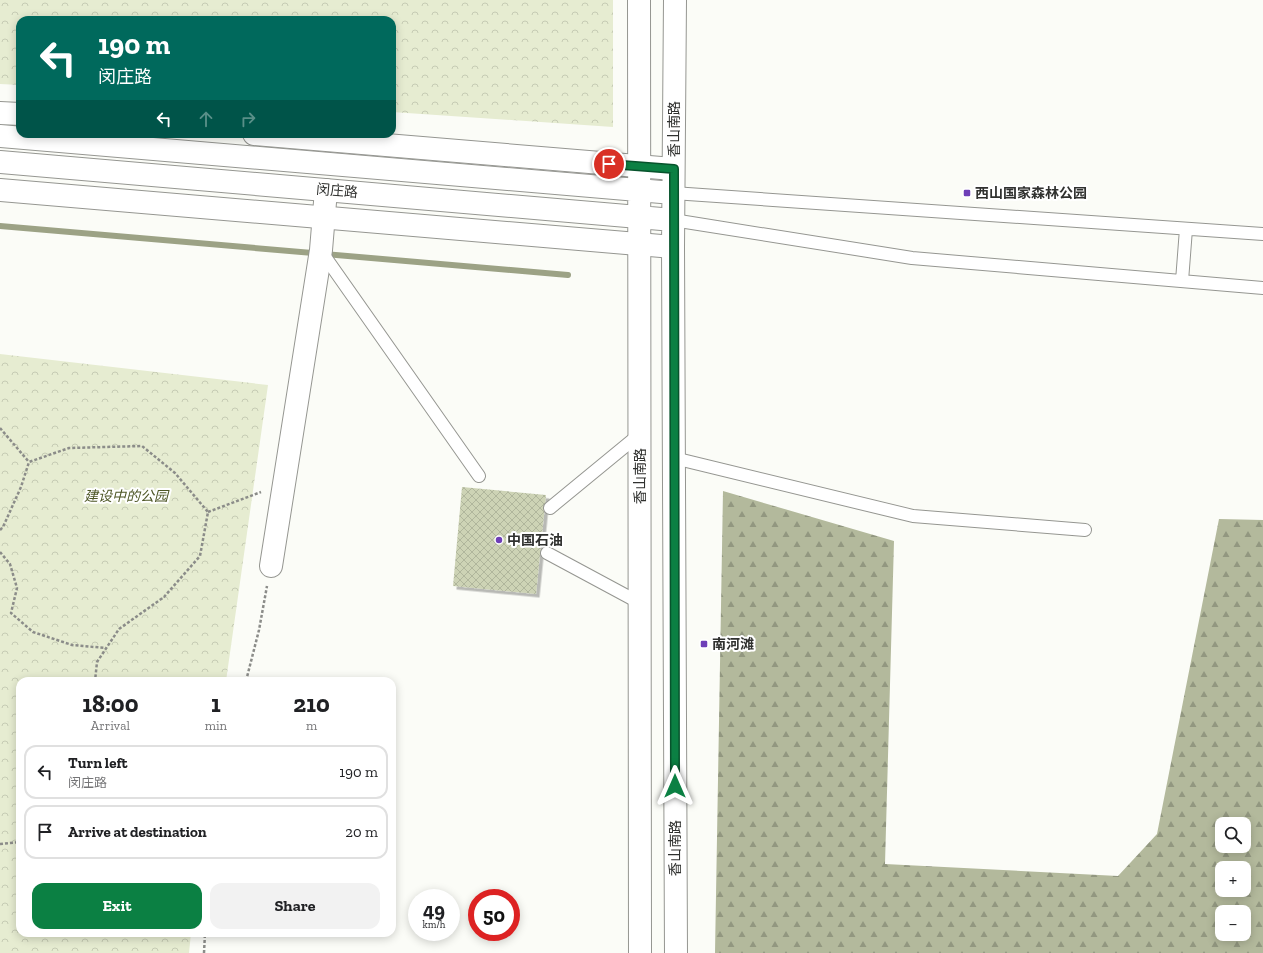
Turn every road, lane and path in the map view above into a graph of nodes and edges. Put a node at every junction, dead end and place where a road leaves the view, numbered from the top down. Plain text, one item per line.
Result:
1 (639, 0) edge
2 (675, 0) edge
3 (0, 113) edge
4 (16, 114) edge
5 (0, 136) edge
6 (16, 137) edge
7 (24, 138) edge
8 (302, 138) edge
9 (0, 162) edge
10 (639, 166) junction
11 (674, 169) junction
12 (0, 190) edge
13 (326, 190) junction
14 (639, 190) junction
15 (673, 194) junction
16 (324, 217) junction
17 (639, 217) junction
18 (674, 220) junction
19 (1186, 229) junction
20 (1263, 234) edge
21 (640, 244) junction
22 (673, 248) junction
23 (321, 250) junction
24 (1182, 281) junction
25 (1263, 288) edge
26 (0, 428) edge
27 (640, 434) junction
28 (674, 458) junction
29 (29, 462) junction
30 (479, 476) dead end
31 (283, 491) junction
32 (550, 508) dead end
33 (208, 512) junction
34 (0, 530) edge
35 (1085, 530) dead end
36 (0, 552) edge
37 (548, 553) dead end
38 (271, 566) joint
39 (640, 603) junction
40 (106, 648) junction
41 (95, 677) edge
42 (247, 677) edge
43 (16, 842) edge
44 (0, 844) edge
45 (205, 937) edge
46 (204, 953) edge
47 (640, 953) edge
48 (676, 953) edge

1 - 10 main road, 香山南路
2 - 11 main road, 香山南路
3 - 4 main road
5 - 6 main road, 闵庄路
7 - 14 main road, 闵庄路
8 - 10 main road
9 - 13 main road, 闵庄路
10 - 11 main road
10 - 14 main road, 香山南路
11 - 15 main road, 香山南路
12 - 16 main road, 闵庄路
13 - 16 main road
13 - 17 main road, 闵庄路
14 - 15 main road, 闵庄路
14 - 17 main road, 香山南路
15 - 18 main road, 香山南路
15 - 19 lane
16 - 21 main road, 闵庄路
16 - 23 main road
17 - 18 main road, 闵庄路
17 - 21 main road, 香山南路
18 - 22 main road, 香山南路
18 - 24 lane
19 - 20 lane
19 - 24 lane
21 - 22 main road, 闵庄路
21 - 27 main road, 香山南路
22 - 28 main road, 香山南路
23 - 30 lane
23 - 31 main road
24 - 25 lane
26 - 29 path
27 - 32 lane
27 - 39 main road, 香山南路
28 - 35 lane
28 - 48 main road, 香山南路
29 - 33 path
29 - 34 path
31 - 33 path
31 - 38 main road
33 - 40 path
36 - 40 path
37 - 39 lane
38 - 42 path
39 - 47 main road, 香山南路
40 - 41 path
43 - 44 path
45 - 46 path

